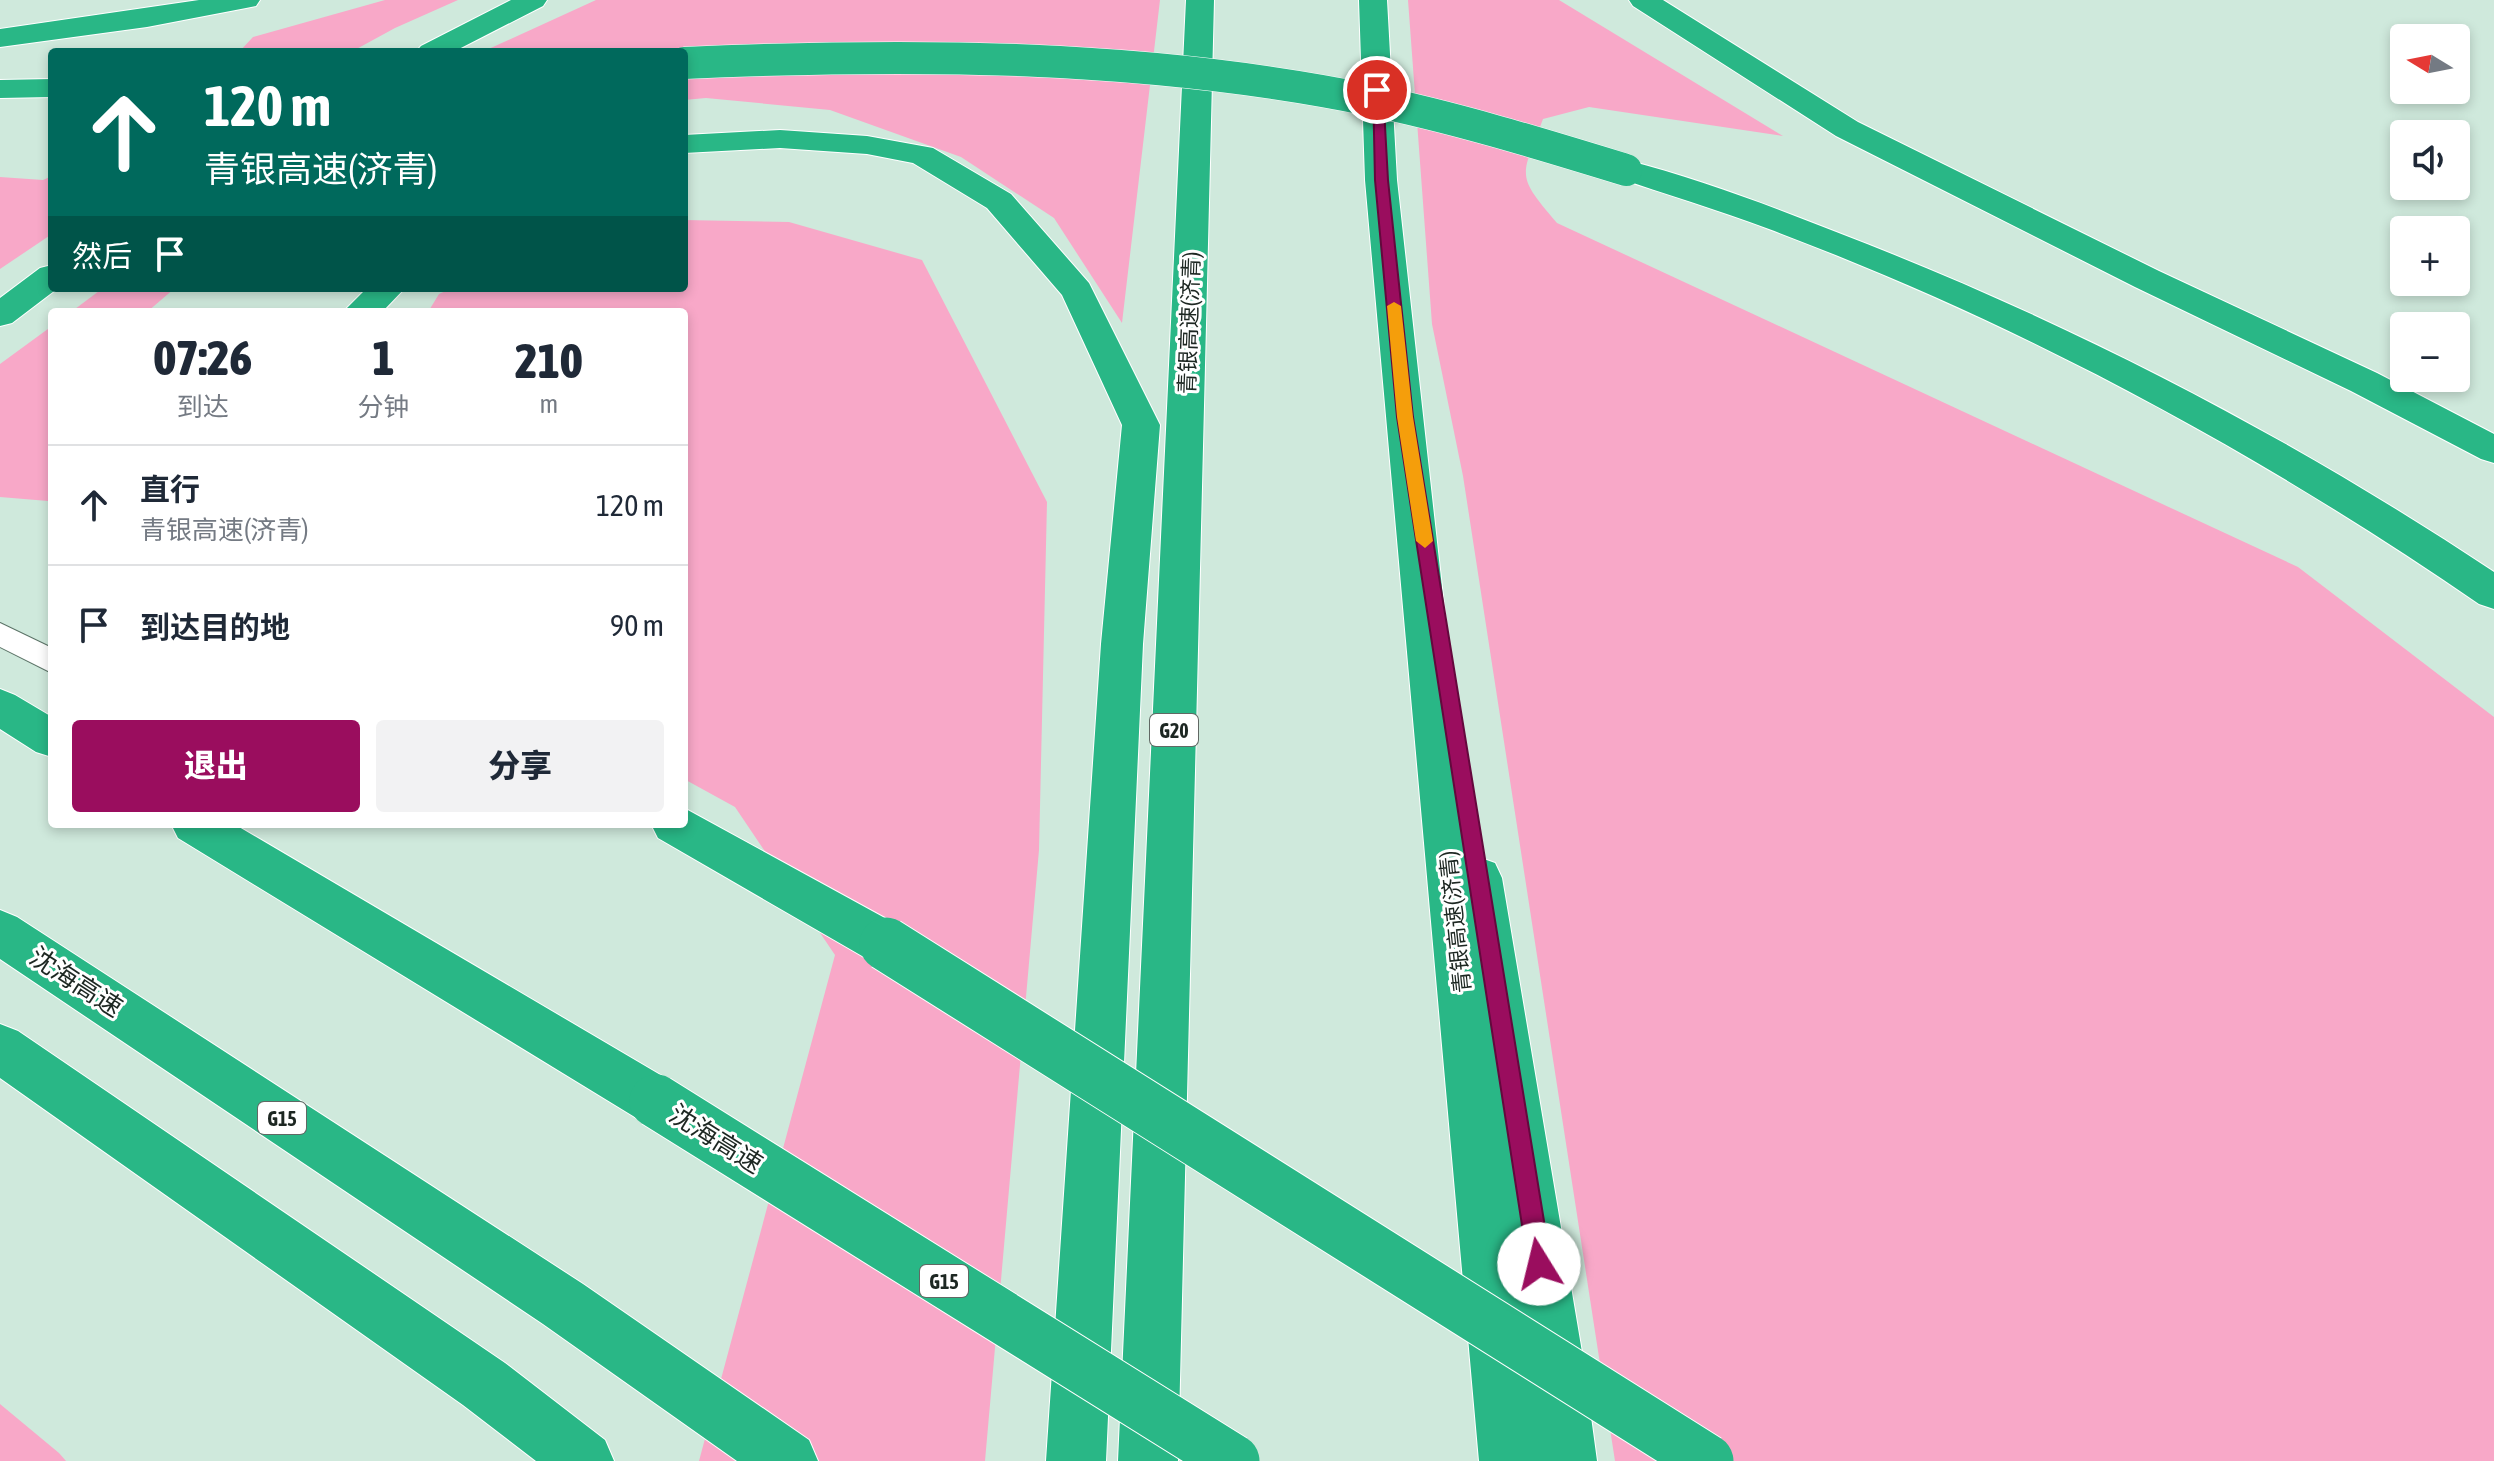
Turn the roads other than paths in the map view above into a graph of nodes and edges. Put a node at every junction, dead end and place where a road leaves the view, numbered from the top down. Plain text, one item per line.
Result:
1 (246, 0) edge
2 (533, 0) edge
3 (1200, 0) edge
4 (1373, 0) edge
5 (1643, 0) edge
6 (0, 38) edge
7 (439, 48) edge
8 (688, 63) edge
9 (48, 88) edge
10 (0, 89) edge
11 (688, 144) edge
12 (48, 279) edge
13 (383, 292) edge
14 (365, 308) edge
15 (0, 315) edge
16 (1405, 417) junction
17 (2494, 450) edge
18 (2494, 593) edge
19 (0, 634) edge
20 (48, 660) edge
21 (0, 707) edge
22 (48, 737) edge
23 (201, 828) edge
24 (681, 828) edge
25 (0, 932) edge
26 (0, 1048) edge
27 (584, 1461) edge
28 (788, 1461) edge
29 (1076, 1461) edge
30 (1148, 1461) edge
31 (1233, 1461) edge
32 (1509, 1461) edge
33 (1567, 1461) edge
34 (1707, 1461) edge

1 - 6 highway
2 - 7 highway
3 - 30 highway, 青银高速(济青) / G20
4 - 16 highway, 青银高速(济青)
5 - 17 highway
8 - 18 highway, bridge
9 - 10 highway
11 - 29 highway
12 - 15 highway
13 - 14 highway
16 - 32 highway, 青银高速(济青)
16 - 33 highway
19 - 20 lane
21 - 22 highway
23 - 31 highway, 沈海高速 / G15, bridge
24 - 34 highway, bridge
25 - 28 highway, 沈海高速 / G15
26 - 27 highway

